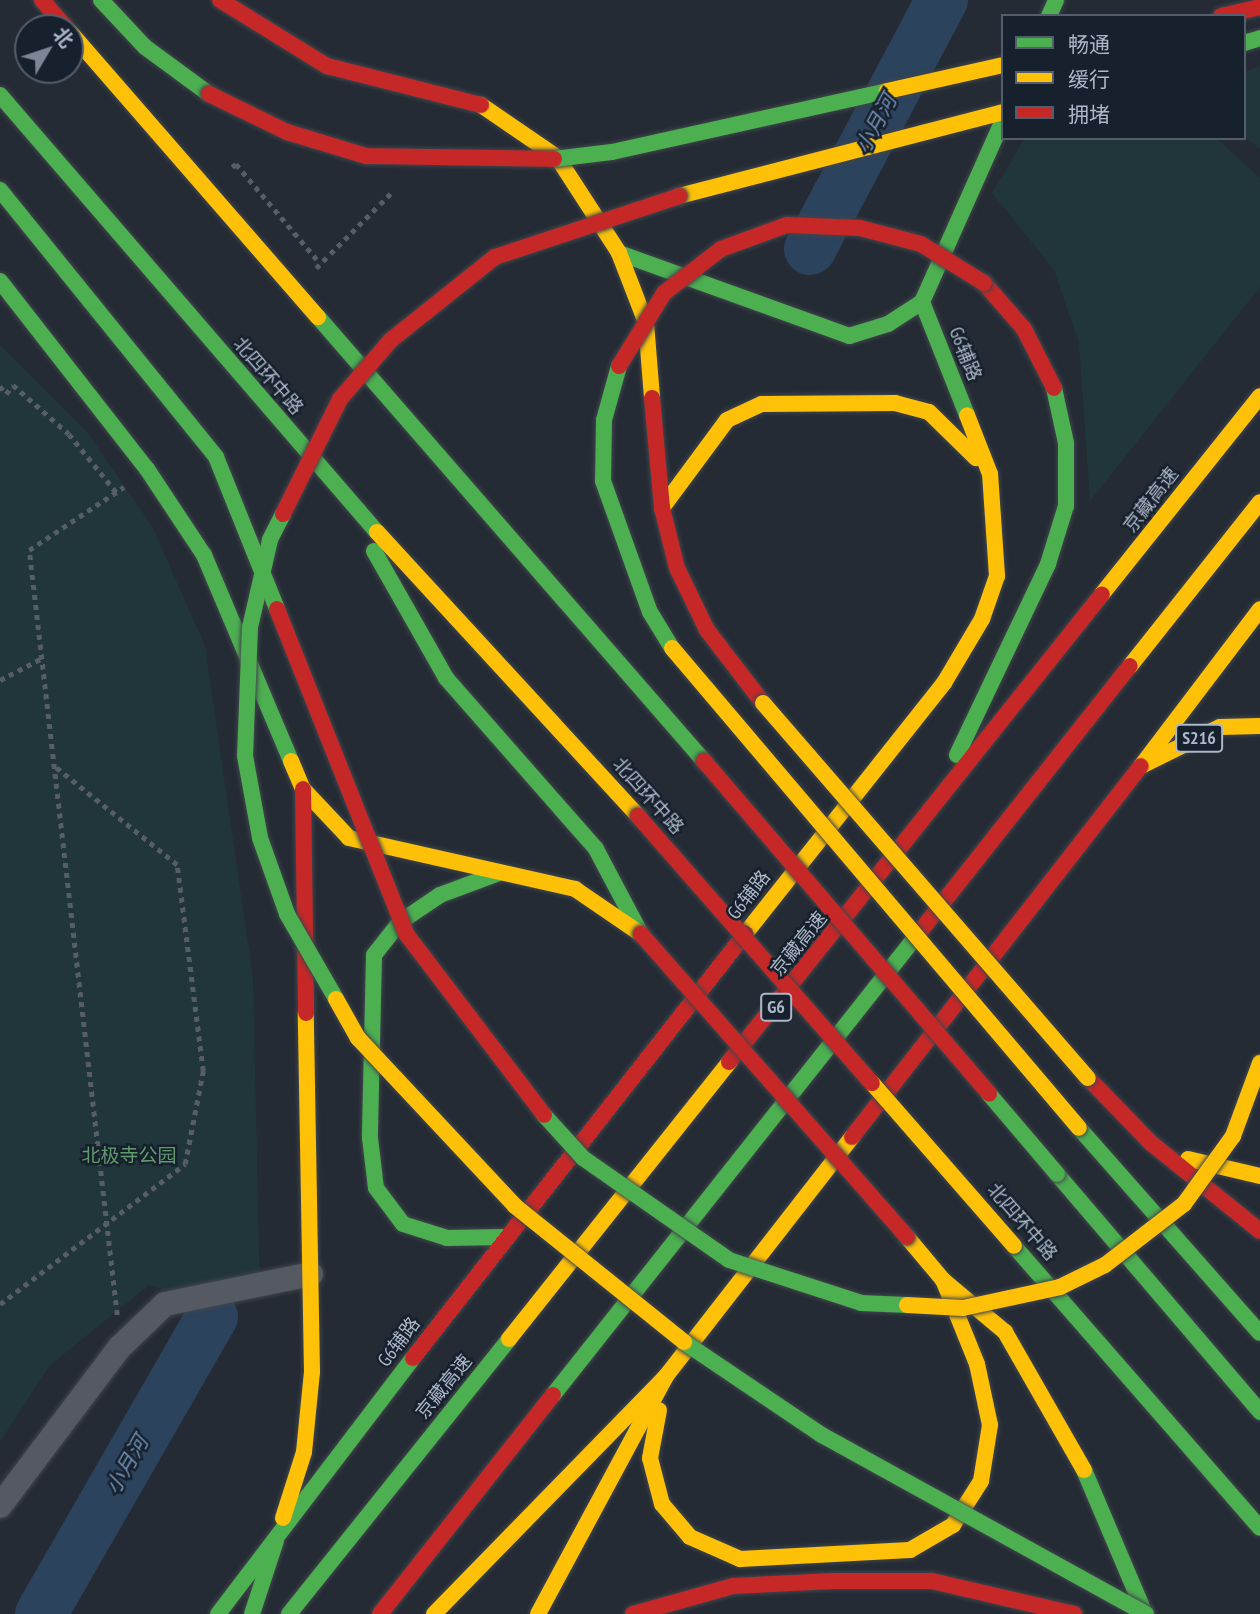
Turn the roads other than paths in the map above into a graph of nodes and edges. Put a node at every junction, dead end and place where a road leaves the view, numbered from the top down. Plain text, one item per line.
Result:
1 (42, 0) edge
2 (101, 0) edge
3 (220, 0) edge
4 (1260, 7) edge
5 (54, 14) edge
6 (1230, 14) edge
7 (84, 48) edge
8 (1001, 65) edge
9 (0, 95) edge
10 (1001, 113) edge
11 (1001, 124) edge
12 (0, 190) edge
13 (619, 253) junction
14 (0, 281) edge
15 (922, 302) junction
16 (1260, 396) edge
17 (990, 474) junction
18 (342, 494) junction
19 (1260, 502) edge
20 (662, 508) junction
21 (1260, 608) edge
22 (1260, 726) edge
23 (1141, 766) junction
24 (303, 789) junction
25 (921, 827) junction
26 (499, 873) junction
27 (641, 934) junction
28 (1260, 1063) edge
29 (1151, 1143) junction
30 (1260, 1176) edge
31 (1260, 1231) edge
32 (504, 1237) junction
33 (311, 1273) junction
34 (943, 1280) junction
35 (1260, 1333) edge
36 (666, 1377) junction
37 (1260, 1412) edge
38 (0, 1506) edge
39 (1260, 1528) edge
40 (276, 1541) junction
41 (218, 1614) edge
42 (252, 1614) edge
43 (289, 1614) edge
44 (380, 1614) edge
45 (434, 1614) edge
46 (538, 1614) edge
47 (633, 1614) edge
48 (1074, 1614) edge
49 (1145, 1614) edge

1 - 5 main road
2 - 8 main road, bridge
3 - 13 main road
4 - 6 main road
7 - 37 main road, bridge
9 - 18 main road, 北四环中路
10 - 49 main road, bridge
11 - 15 main road
12 - 28 main road, bridge
13 - 15 main road
13 - 20 main road
14 - 24 main road
15 - 17 main road, G6辅路
16 - 25 main road, 京藏高速 / G6
17 - 20 main road
17 - 32 main road, G6辅路
18 - 27 main road
18 - 39 main road, 北四环中路, bridge
19 - 44 main road
20 - 29 main road, bridge
21 - 23 main road
22 - 23 main road, S216
23 - 36 main road
24 - 26 main road
24 - 33 main road
25 - 35 main road, bridge
25 - 43 main road, 京藏高速 / G6
26 - 27 main road
26 - 32 main road
27 - 34 main road, bridge
29 - 30 main road
29 - 31 main road
32 - 40 main road, G6辅路
33 - 38 street
33 - 40 main road
34 - 36 main road
34 - 49 main road
36 - 45 main road
36 - 46 main road
40 - 41 main road, G6辅路
40 - 42 main road
47 - 48 main road

